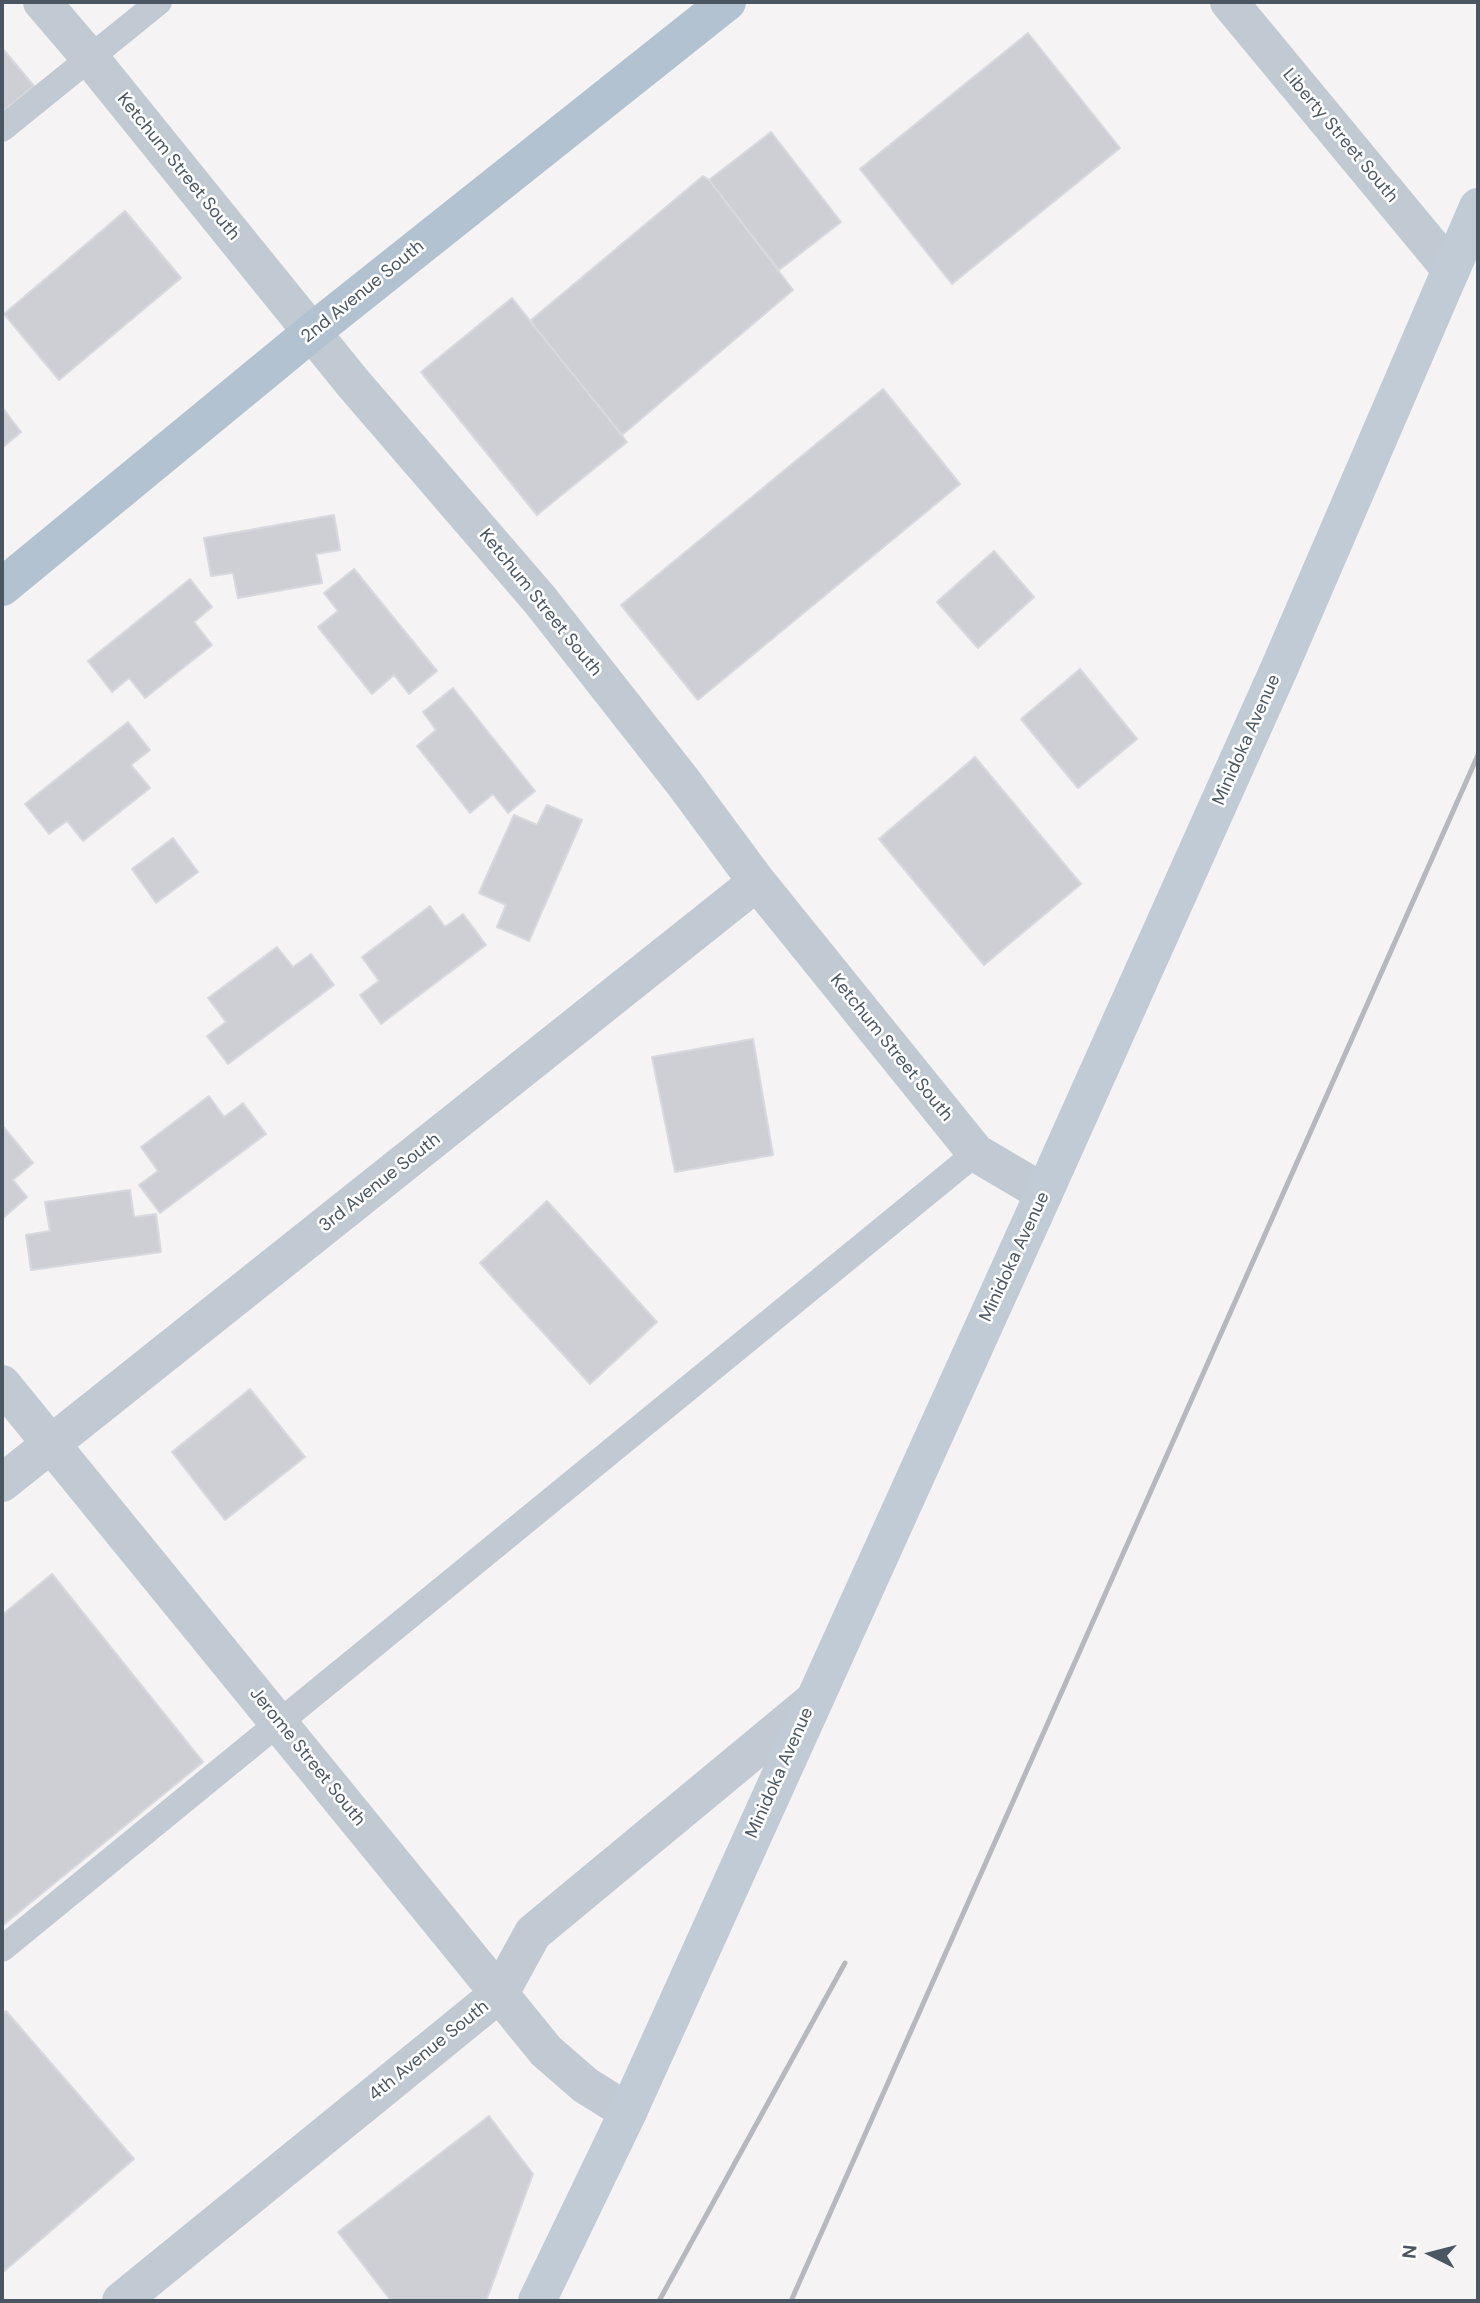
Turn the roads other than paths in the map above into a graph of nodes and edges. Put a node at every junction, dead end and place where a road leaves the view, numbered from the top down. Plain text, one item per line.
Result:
1 (42, 2) edge
2 (159, 2) edge
3 (727, 2) edge
4 (1229, 2) edge
5 (90, 58) junction
6 (2, 129) edge
7 (1478, 207) edge
8 (1451, 270) junction
9 (312, 332) junction
10 (2, 587) edge
11 (757, 883) junction
12 (976, 1153) junction
13 (1044, 1193) junction
14 (2, 1384) edge
15 (51, 1444) junction
16 (2, 1483) edge
17 (812, 1702) junction
18 (279, 1723) junction
19 (2, 1949) edge
20 (500, 1993) junction
21 (628, 2112) junction
22 (121, 2301) edge
23 (537, 2301) edge

1 - 5 street, Ketchum Street South
2 - 5 lane
3 - 9 main road, 2nd Avenue South
4 - 8 street, Liberty Street South
5 - 6 lane
5 - 9 street, Ketchum Street South
7 - 8 street, Minidoka Avenue
8 - 13 street, Minidoka Avenue
9 - 10 main road, 2nd Avenue South
9 - 11 street, Ketchum Street South
11 - 12 street, Ketchum Street South
11 - 15 street, 3rd Avenue South
12 - 13 street, Ketchum Street South
12 - 18 lane
13 - 17 street, Minidoka Avenue
14 - 15 street, Jerome Street South
15 - 16 street, 3rd Avenue South
15 - 18 street, Jerome Street South
17 - 20 street, 4th Avenue South
17 - 21 street, Minidoka Avenue
18 - 19 lane
18 - 20 street, Jerome Street South
20 - 21 street, Jerome Street South
20 - 22 street, 4th Avenue South
21 - 23 street, Minidoka Avenue

